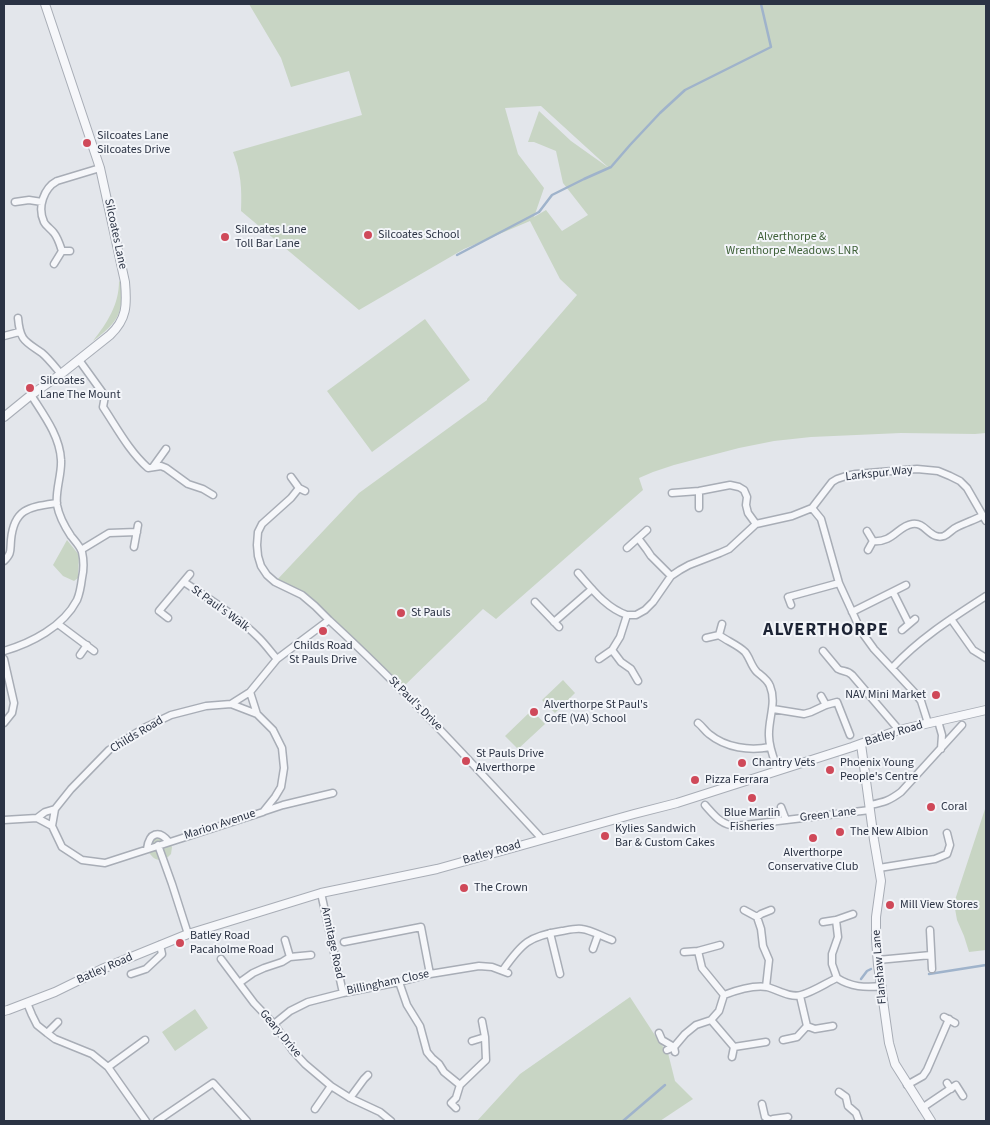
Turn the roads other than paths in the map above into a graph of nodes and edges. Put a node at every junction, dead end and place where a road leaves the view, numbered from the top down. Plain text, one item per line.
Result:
1 (44, 4) edge
2 (100, 168) junction
3 (15, 202) dead end
4 (42, 202) junction
5 (62, 251) junction
6 (70, 251) dead end
7 (54, 264) dead end
8 (18, 318) dead end
9 (19, 332) junction
10 (4, 336) edge
11 (79, 360) junction
12 (61, 374) junction
13 (31, 395) junction
14 (4, 418) edge
15 (166, 449) dead end
16 (150, 469) junction
17 (291, 477) dead end
18 (699, 491) junction
19 (672, 492) dead end
20 (213, 495) dead end
21 (57, 503) junction
22 (699, 508) dead end
23 (812, 508) junction
24 (984, 519) edge
25 (756, 524) junction
26 (647, 530) dead end
27 (867, 531) dead end
28 (638, 538) junction
29 (873, 541) junction
30 (134, 547) dead end
31 (627, 548) dead end
32 (81, 550) junction
33 (868, 550) dead end
34 (4, 561) edge
35 (578, 573) dead end
36 (190, 574) dead end
37 (671, 576) junction
38 (184, 582) junction
39 (839, 583) junction
40 (906, 585) dead end
41 (592, 589) junction
42 (893, 592) junction
43 (986, 596) edge
44 (535, 602) dead end
45 (791, 605) dead end
46 (852, 612) junction
47 (627, 615) junction
48 (168, 618) dead end
49 (916, 619) dead end
50 (951, 619) junction
51 (329, 620) junction
52 (58, 624) junction
53 (722, 624) dead end
54 (909, 624) junction
55 (902, 630) dead end
56 (719, 635) junction
57 (706, 638) dead end
58 (87, 645) junction
59 (612, 650) junction
60 (4, 651) edge
61 (94, 651) dead end
62 (824, 651) dead end
63 (80, 655) dead end
64 (276, 658) junction
65 (986, 658) edge
66 (599, 659) dead end
67 (4, 660) edge
68 (892, 668) junction
69 (638, 681) dead end
70 (250, 692) junction
71 (821, 696) dead end
72 (231, 704) junction
73 (826, 705) junction
74 (773, 709) junction
75 (986, 710) edge
76 (257, 714) junction
77 (938, 721) junction
78 (4, 723) edge
79 (698, 723) dead end
80 (928, 723) junction
81 (962, 725) dead end
82 (899, 730) junction
83 (850, 735) dead end
84 (861, 744) junction
85 (770, 748) junction
86 (941, 749) junction
87 (778, 770) junction
88 (333, 793) dead end
89 (275, 797) junction
90 (283, 805) junction
91 (705, 805) dead end
92 (781, 807) dead end
93 (870, 807) junction
94 (55, 809) junction
95 (263, 812) junction
96 (37, 818) junction
97 (4, 820) edge
98 (786, 820) junction
99 (52, 826) junction
100 (947, 833) dead end
101 (542, 839) junction
102 (169, 842) junction
103 (158, 845) junction
104 (147, 849) junction
105 (879, 868) junction
106 (321, 893) junction
107 (744, 910) dead end
108 (771, 910) dead end
109 (853, 914) dead end
110 (757, 917) junction
111 (836, 920) junction
112 (823, 922) dead end
113 (930, 930) dead end
114 (550, 933) junction
115 (188, 934) junction
116 (598, 935) junction
117 (285, 940) dead end
118 (612, 940) dead end
119 (344, 942) dead end
120 (720, 945) dead end
121 (160, 946) junction
122 (593, 949) dead end
123 (698, 951) junction
124 (684, 952) dead end
125 (311, 955) dead end
126 (931, 955) junction
127 (290, 957) junction
128 (221, 959) dead end
129 (878, 960) junction
130 (932, 969) dead end
131 (131, 974) dead end
132 (430, 974) junction
133 (560, 974) dead end
134 (837, 978) junction
135 (399, 982) junction
136 (239, 983) junction
137 (882, 986) junction
138 (766, 987) junction
139 (343, 993) junction
140 (724, 995) junction
141 (800, 996) junction
142 (27, 1003) junction
143 (4, 1011) edge
144 (949, 1019) dead end
145 (711, 1020) junction
146 (482, 1021) dead end
147 (58, 1022) dead end
148 (274, 1024) junction
149 (807, 1026) junction
150 (834, 1026) dead end
151 (46, 1033) junction
152 (659, 1033) dead end
153 (485, 1038) junction
154 (145, 1040) dead end
155 (783, 1040) dead end
156 (472, 1041) dead end
157 (766, 1042) dead end
158 (734, 1047) junction
159 (667, 1050) dead end
160 (674, 1050) junction
161 (732, 1057) dead end
162 (108, 1067) junction
163 (368, 1075) dead end
164 (947, 1083) dead end
165 (460, 1085) junction
166 (908, 1085) junction
167 (331, 1086) junction
168 (951, 1089) junction
169 (839, 1092) dead end
170 (854, 1094) dead end
171 (963, 1096) dead end
172 (846, 1097) junction
173 (350, 1098) junction
174 (762, 1104) dead end
175 (456, 1108) dead end
176 (922, 1108) junction
177 (315, 1109) dead end
178 (788, 1117) dead end
179 (773, 1120) edge
180 (926, 1120) edge
181 (146, 1121) edge
182 (157, 1121) edge
183 (247, 1121) edge
184 (391, 1121) edge
185 (859, 1121) edge

1 - 2 street, Silcoates Lane
2 - 4 street
2 - 11 street, Silcoates Lane
3 - 4 street
4 - 5 street
5 - 6 street
5 - 7 street
8 - 9 street
9 - 10 street
9 - 12 street
11 - 12 street, Silcoates Lane
11 - 16 street
12 - 13 street, Silcoates Lane
13 - 14 street, Silcoates Lane
13 - 21 street
15 - 16 street
16 - 20 street
17 - 51 street, St Paul's Drive
18 - 19 street
18 - 22 street
18 - 25 street
21 - 32 street
21 - 34 street
23 - 24 street, Larkspur Way
23 - 25 street
23 - 39 street
24 - 29 street
25 - 37 street
26 - 28 street
27 - 29 street
28 - 31 street
28 - 37 street
29 - 33 street
30 - 32 street
32 - 52 street
35 - 41 street
36 - 38 street
37 - 47 street
38 - 48 street
38 - 64 street, St Paul's Walk
39 - 45 street
39 - 46 street
40 - 42 street
41 - 44 street
41 - 47 street
42 - 46 street
42 - 54 street
43 - 50 street
46 - 68 street
47 - 59 street
49 - 54 street
50 - 65 street
50 - 68 street
51 - 64 street
51 - 101 street, St Paul's Drive
52 - 58 street
52 - 60 street
53 - 56 street
54 - 55 street
56 - 57 street
56 - 74 street
58 - 61 street
58 - 63 street
59 - 66 street
59 - 69 street
62 - 82 street
64 - 70 street, Childs Road
67 - 78 street
68 - 80 street
70 - 72 street, Childs Road
70 - 76 street, Marion Avenue
71 - 73 street
72 - 76 street, Marion Avenue
72 - 94 street, Childs Road
73 - 74 street
73 - 83 street
74 - 85 street
75 - 77 street, Batley Road
76 - 89 street, Marion Avenue
77 - 80 street, Batley Road
77 - 86 street
79 - 85 street
80 - 82 street, Batley Road
81 - 86 street, Green Lane
82 - 84 street, Batley Road
84 - 87 street, Batley Road
84 - 93 street, Flanshaw Lane
85 - 87 street
86 - 93 street, Green Lane
87 - 101 street, Batley Road
88 - 90 street
89 - 90 street
89 - 95 street, Marion Avenue
90 - 95 street
91 - 98 street, Green Lane
92 - 98 street, Green Lane
93 - 98 street, Green Lane
93 - 105 street, Flanshaw Lane
94 - 96 street, Childs Road
94 - 99 street
95 - 102 street, Marion Avenue
96 - 97 street, Childs Road
96 - 99 street
99 - 104 street, Marion Avenue
100 - 105 street
101 - 106 street, Batley Road
102 - 103 street, Marion Avenue
102 - 104 street
103 - 104 street, Marion Avenue
103 - 115 street
105 - 129 street, Flanshaw Lane
106 - 115 street, Batley Road
106 - 139 street, Armitage Road
107 - 110 street
108 - 110 street
109 - 111 street
110 - 138 street
111 - 112 street
111 - 134 street
113 - 126 street
114 - 116 street
114 - 132 street, Billingham Close
114 - 133 street
115 - 121 street, Batley Road
116 - 118 street
116 - 122 street
117 - 127 street
119 - 132 street
120 - 123 street
121 - 131 street
121 - 142 street, Batley Road
123 - 124 street
123 - 140 street
125 - 127 street
126 - 129 street
126 - 130 street
127 - 136 street
128 - 136 street, Geary Drive
129 - 137 street, Flanshaw Lane
132 - 135 street, Billingham Close
134 - 137 street
134 - 141 street
135 - 139 street, Billingham Close
135 - 165 street
136 - 148 street, Geary Drive
137 - 166 street, Flanshaw Lane
138 - 140 street
138 - 141 street
139 - 148 street, Billingham Close
140 - 145 street
141 - 149 street
142 - 143 street, Batley Road
142 - 151 street
144 - 166 street
145 - 158 street
145 - 160 street
146 - 153 street
147 - 151 street
148 - 167 street, Geary Drive
149 - 150 street
149 - 155 street
151 - 162 street
152 - 160 street
153 - 156 street
153 - 165 street
154 - 162 street
157 - 158 street
158 - 161 street
159 - 160 street
162 - 181 street
163 - 173 street
164 - 168 street
165 - 175 street
166 - 176 street, Flanshaw Lane
167 - 173 street, Geary Drive
167 - 177 street
168 - 171 street
168 - 176 street
169 - 172 street
170 - 172 street
172 - 185 street
173 - 184 street, Geary Drive
174 - 179 street
176 - 180 street, Flanshaw Lane
178 - 179 street
182 - 183 street

